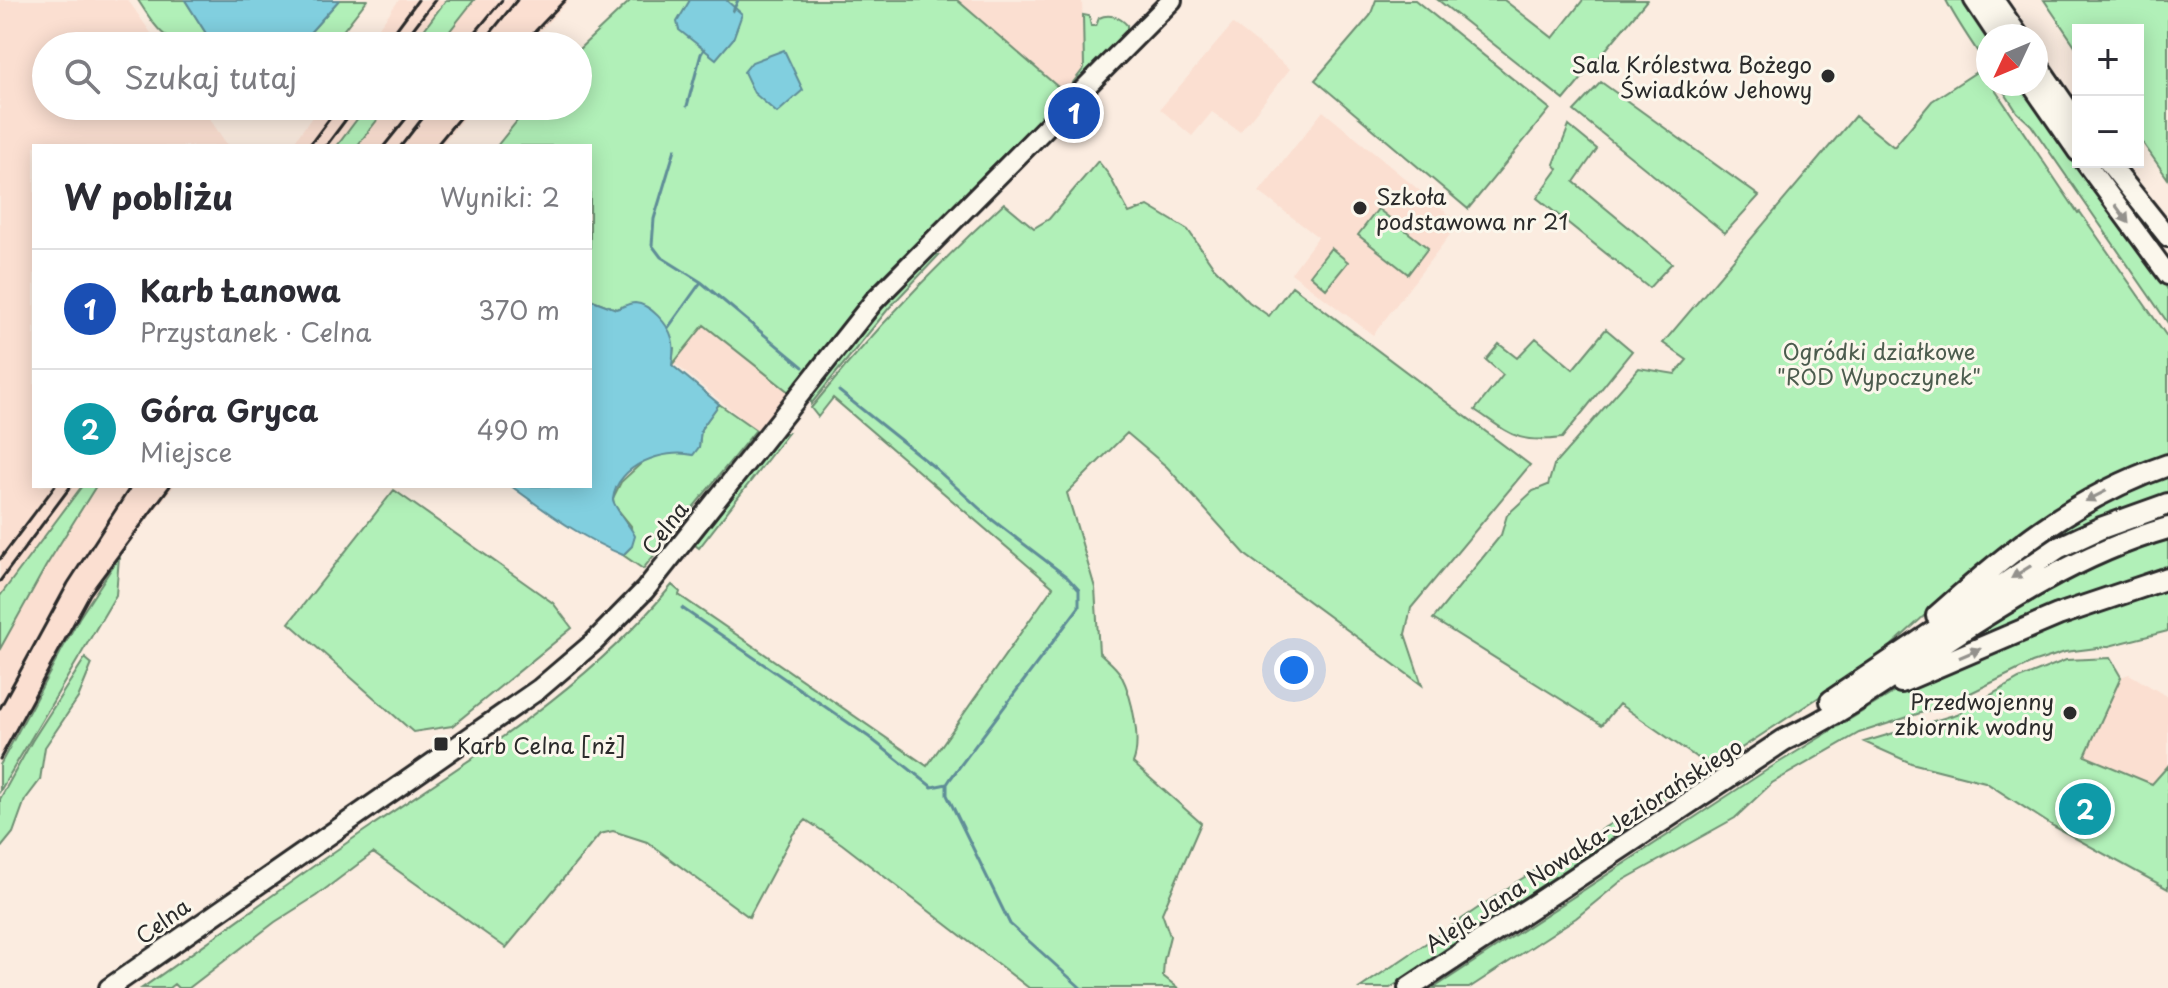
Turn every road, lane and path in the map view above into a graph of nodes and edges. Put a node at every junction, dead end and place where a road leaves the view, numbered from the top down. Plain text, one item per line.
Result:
1 (1172, 0) edge
2 (1974, 0) edge
3 (1994, 0) edge
4 (1990, 24) edge
5 (2011, 24) edge
6 (2048, 79) edge
7 (2039, 96) edge
8 (2072, 114) edge
9 (2072, 143) edge
10 (2089, 168) edge
11 (2113, 168) edge
12 (2168, 237) edge
13 (2168, 275) edge
14 (2168, 465) edge
15 (2168, 504) edge
16 (2168, 528) edge
17 (2168, 578) edge
18 (1886, 662) junction
19 (1847, 707) junction
20 (1784, 740) junction
21 (109, 988) edge
22 (1409, 988) edge

1 - 21 street, Celna
2 - 4 street
3 - 5 street
6 - 8 street
7 - 9 street
10 -> 13 street
11 - 12 street
14 -> 18 main road
15 -> 18 main road, Aleja Jana Nowaka-Jeziorańskiego
16 - 19 main road, Aleja Jana Nowaka-Jeziorańskiego
19 -> 17 main road
18 - 20 main road, Aleja Jana Nowaka-Jeziorańskiego
19 - 20 main road, Aleja Jana Nowaka-Jeziorańskiego
20 - 22 main road, Aleja Jana Nowaka-Jeziorańskiego

